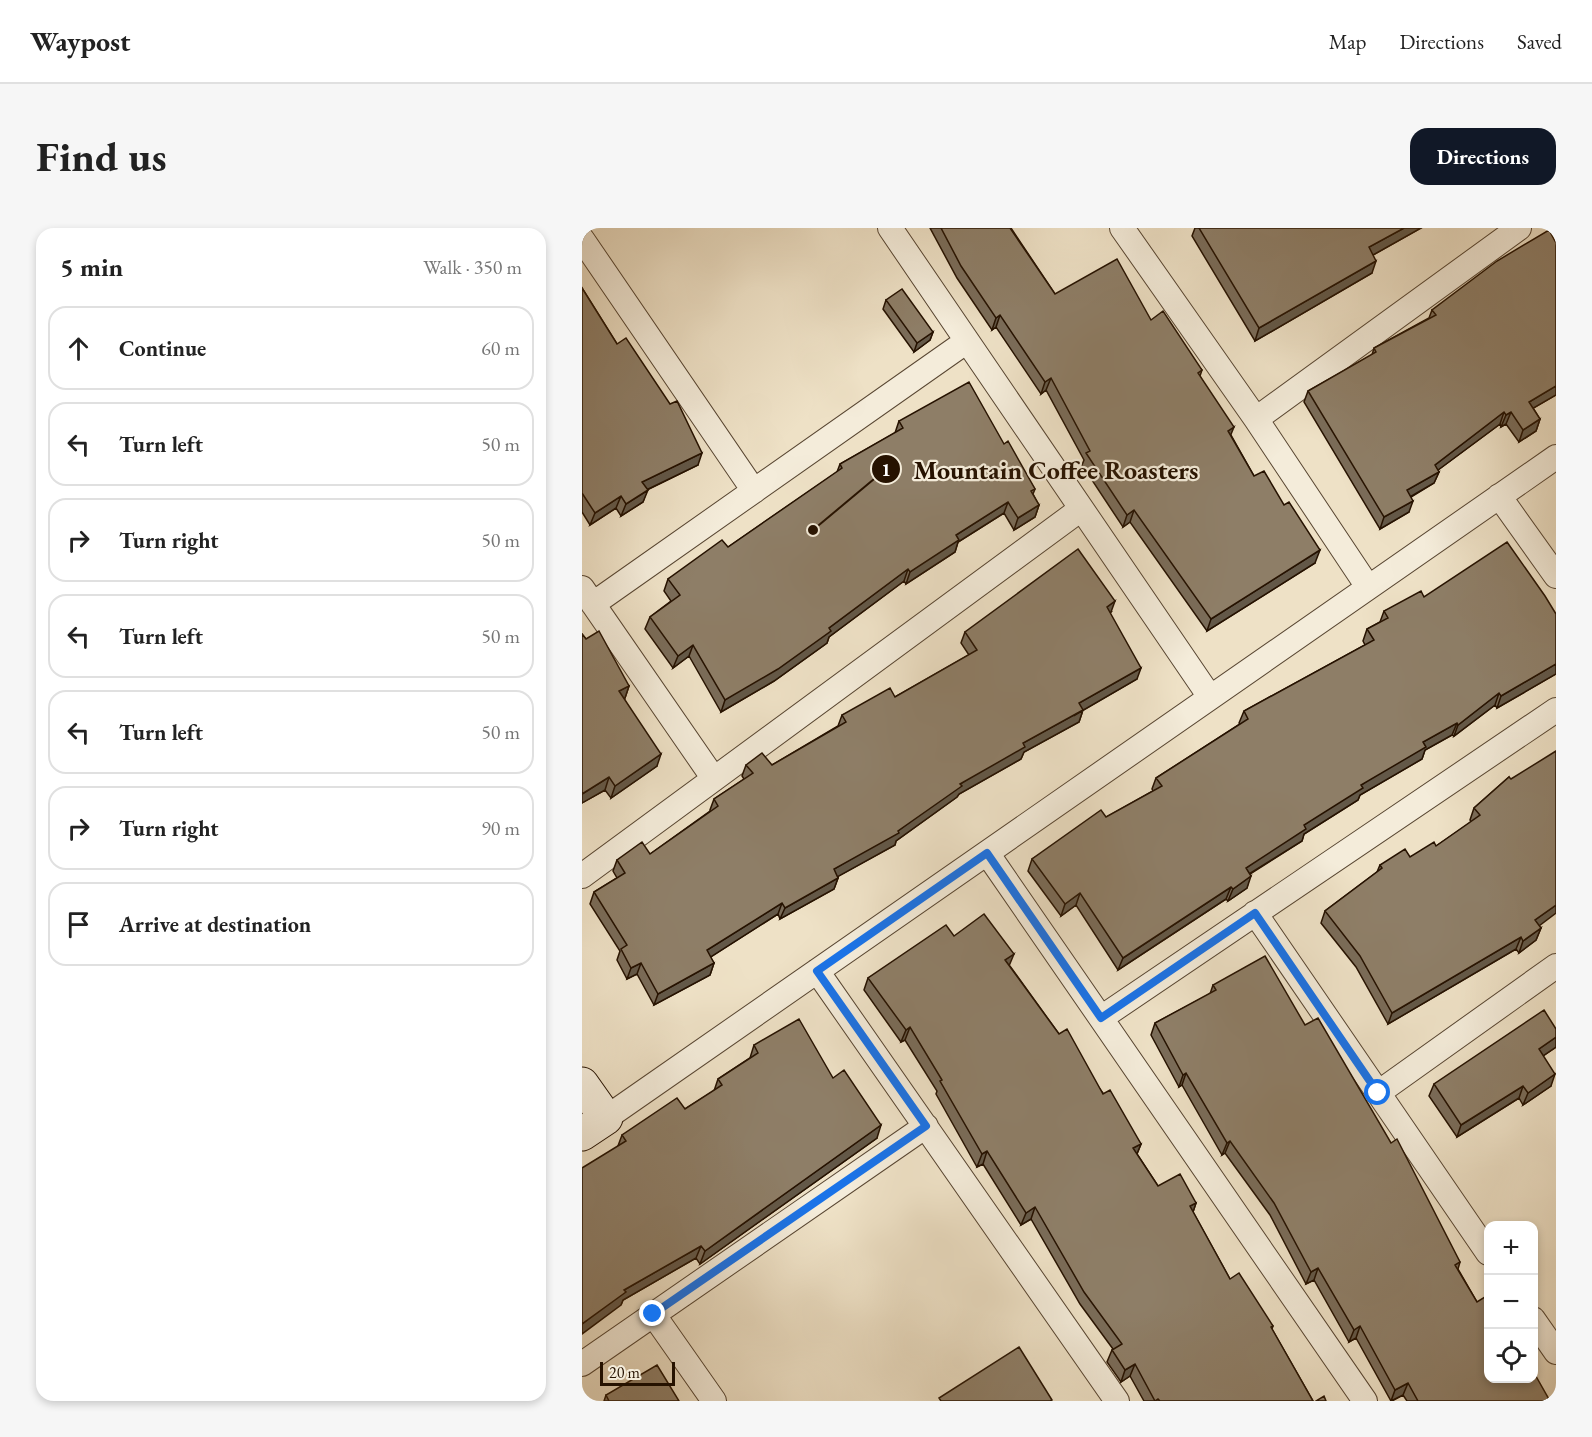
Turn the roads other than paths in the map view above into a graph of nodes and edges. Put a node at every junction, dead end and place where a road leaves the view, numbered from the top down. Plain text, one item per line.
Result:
1 (890, 228) edge
2 (1123, 228) edge
3 (1519, 228) edge
4 (582, 239) edge
5 (967, 341) junction
6 (1256, 419) junction
7 (1556, 457) edge
8 (754, 491) junction
9 (1499, 496) junction
10 (1081, 509) junction
11 (1556, 576) edge
12 (1368, 587) junction
13 (587, 596) edge
14 (1210, 697) junction
15 (1556, 710) edge
16 (714, 779) junction
17 (987, 853) junction
18 (582, 876) edge
19 (1255, 913) junction
20 (1556, 966) edge
21 (817, 971) junction
22 (1101, 1018) junction
23 (1378, 1093) junction
24 (589, 1108) edge
25 (926, 1126) junction
26 (1484, 1247) edge
27 (653, 1314) junction
28 (1538, 1326) edge
29 (1556, 1352) edge
30 (582, 1364) edge
31 (714, 1401) edge
32 (1117, 1401) edge
33 (1365, 1401) edge

1 - 5 street
2 - 6 street
3 - 6 street
4 - 8 street
5 - 8 street
5 - 10 street
6 - 12 street
7 - 9 street
8 - 13 street
9 - 11 street
9 - 12 street
10 - 14 street
10 - 16 street
12 - 14 street
13 - 16 street
14 - 17 street
15 - 19 street
16 - 18 street
17 - 21 street
17 - 22 street
19 - 22 street
19 - 23 street
20 - 23 street
21 - 24 street
21 - 25 street
22 - 33 street
23 - 26 street
25 - 27 street
25 - 32 street
27 - 30 street
27 - 31 street
28 - 29 street

